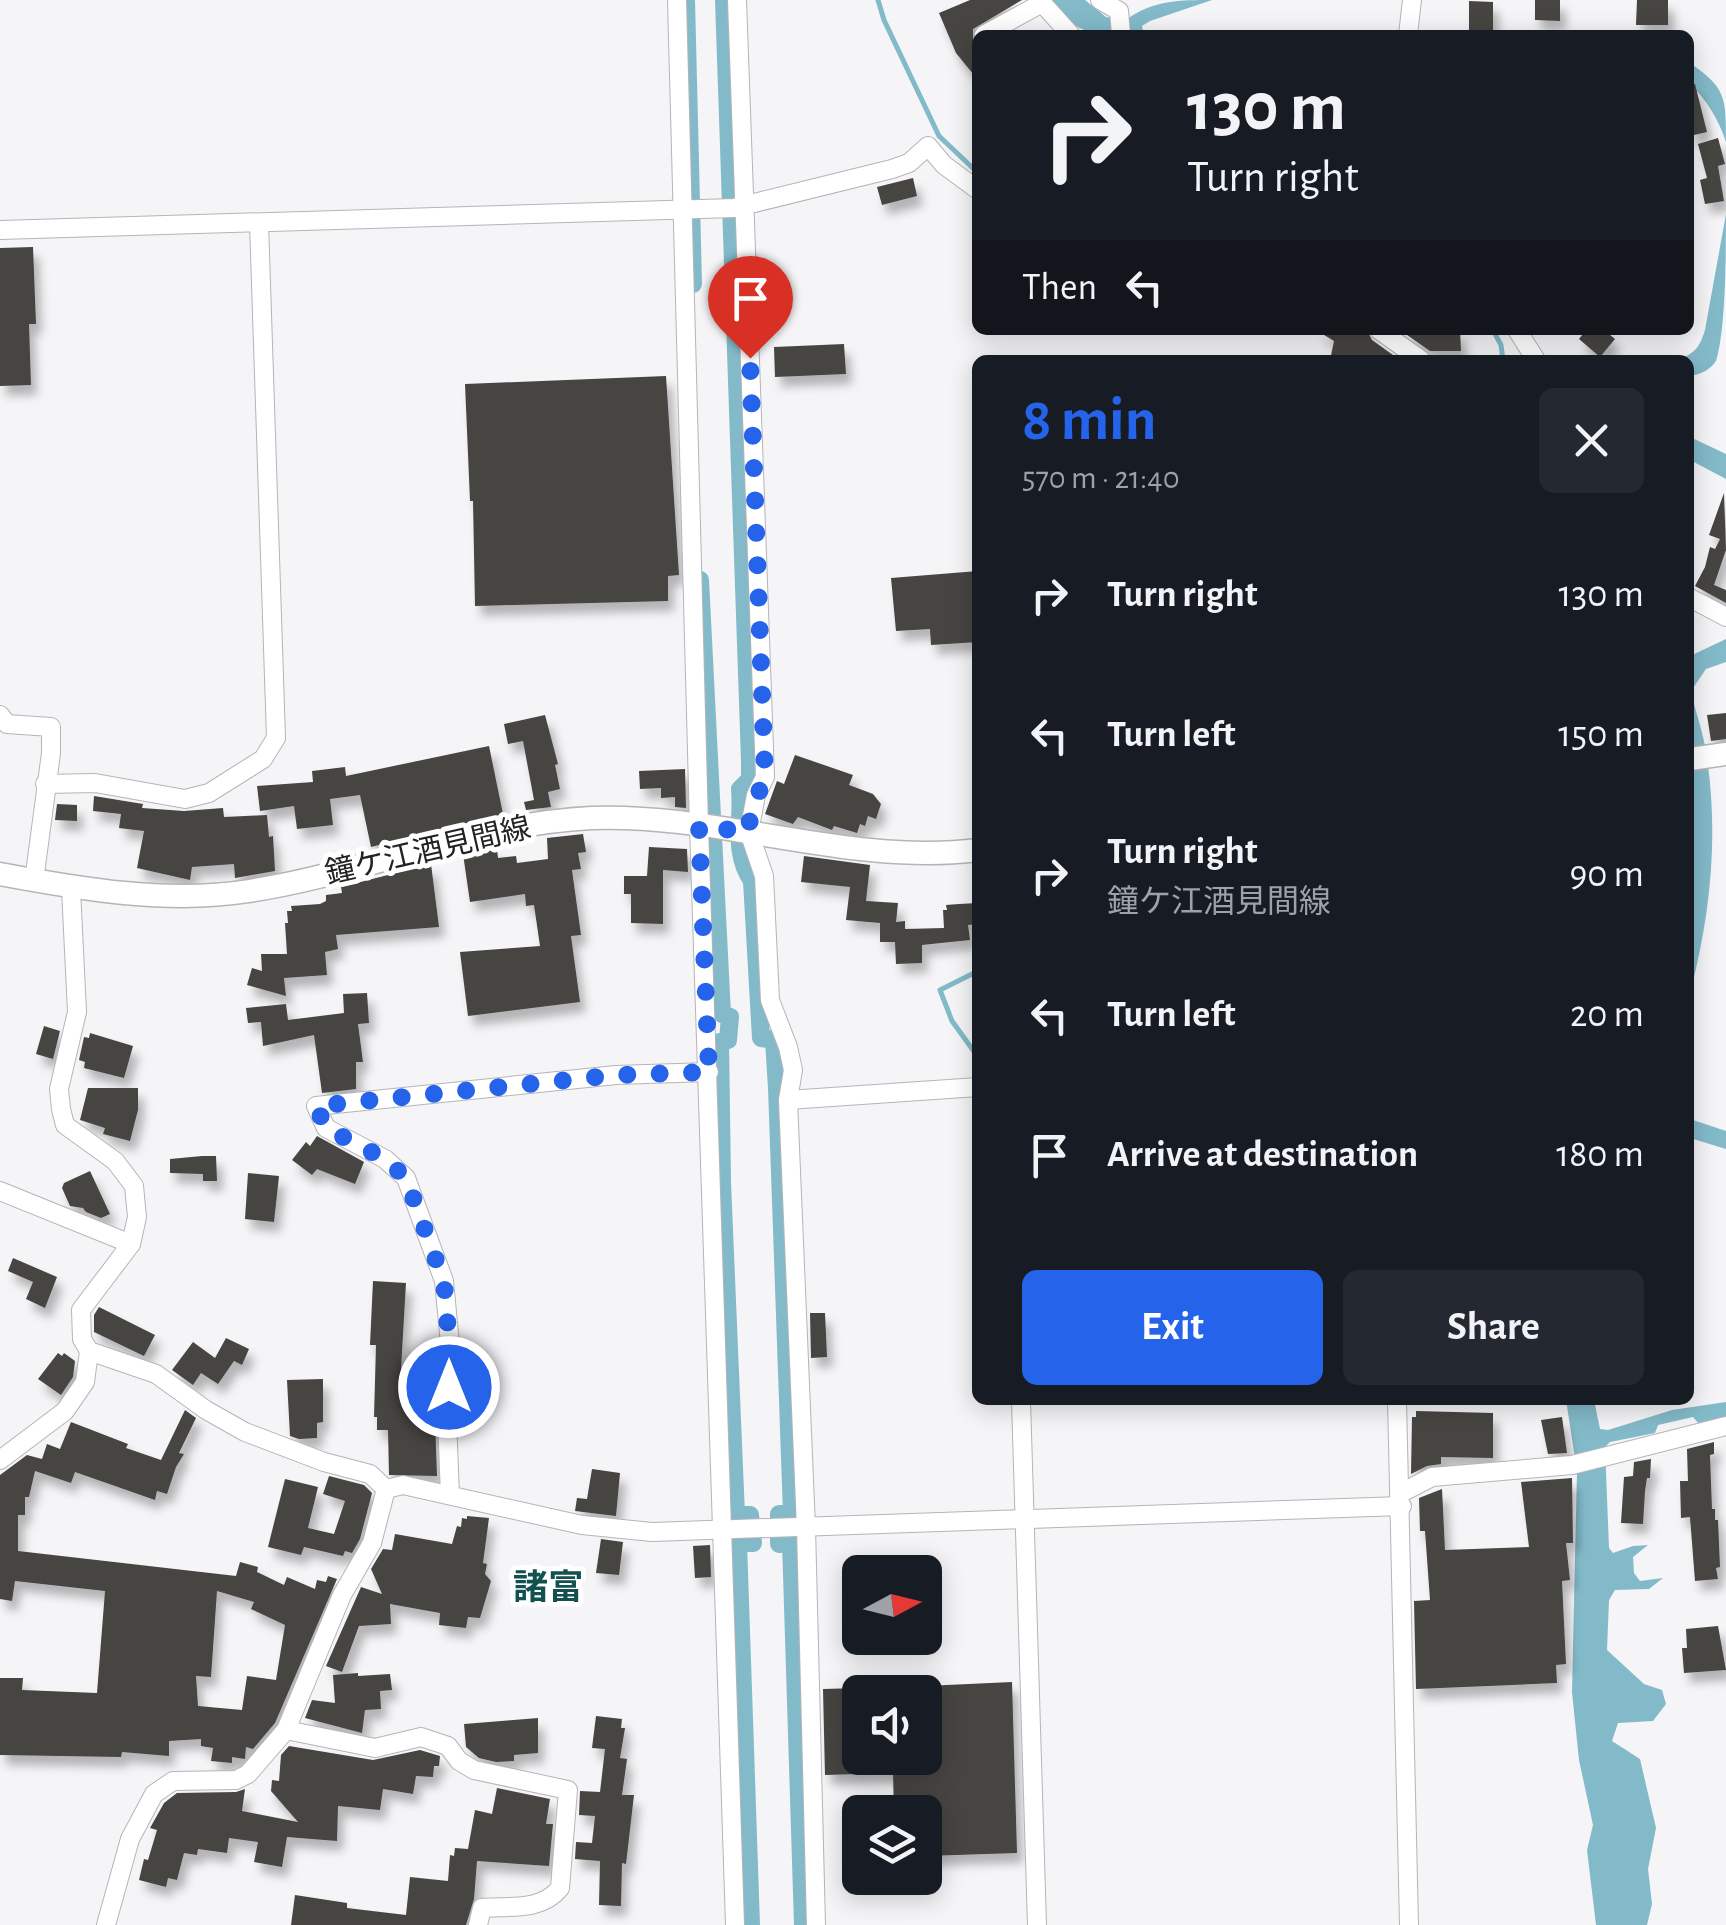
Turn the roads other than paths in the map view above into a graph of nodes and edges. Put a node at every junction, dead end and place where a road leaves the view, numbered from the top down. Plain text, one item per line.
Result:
1 (676, 0) edge
2 (737, 0) edge
3 (1100, 0) edge
4 (1412, 0) edge
5 (993, 30) edge
6 (1066, 30) edge
7 (1121, 30) edge
8 (1409, 30) edge
9 (972, 186) edge
10 (739, 207) junction
11 (686, 210) junction
12 (260, 223) junction
13 (0, 230) edge
14 (1386, 335) edge
15 (1414, 355) edge
16 (1694, 600) edge
17 (1726, 617) edge
18 (0, 715) edge
19 (45, 784) junction
20 (703, 826) junction
21 (746, 832) junction
22 (972, 850) edge
23 (0, 874) edge
24 (34, 880) junction
25 (71, 889) junction
26 (709, 1072) junction
27 (972, 1087) edge
28 (788, 1100) junction
29 (0, 1192) edge
30 (130, 1244) junction
31 (90, 1351) junction
32 (1021, 1405) edge
33 (1397, 1405) edge
34 (1726, 1426) edge
35 (0, 1460) edge
36 (386, 1489) junction
37 (450, 1495) junction
38 (1401, 1500) junction
39 (1024, 1520) junction
40 (801, 1527) junction
41 (728, 1530) junction
42 (286, 1730) junction
43 (106, 1925) edge
44 (478, 1925) edge
45 (735, 1925) edge
46 (816, 1925) edge
47 (1037, 1925) edge
48 (1409, 1925) edge

1 - 11 street
2 - 10 street
3 - 7 street
4 - 8 street
5 - 6 street
9 - 10 street
10 - 11 street
10 - 21 street
11 - 12 street
11 - 20 street
12 - 13 street
12 - 19 street
14 - 15 street
16 - 17 street
18 - 19 street
19 - 24 street
20 - 21 main road, 鐘ケ江酒見間線
20 - 25 main road, 鐘ケ江酒見間線
20 - 26 street
21 - 22 main road, 鐘ケ江酒見間線
21 - 28 street
23 - 24 main road, 鐘ケ江酒見間線
24 - 25 main road, 鐘ケ江酒見間線
25 - 30 street
26 - 37 street
26 - 41 street
27 - 28 street
28 - 40 street
29 - 30 street
30 - 31 street
31 - 35 street
31 - 36 street
32 - 39 street
33 - 38 street
34 - 38 street
36 - 37 street
36 - 42 street
37 - 41 street
38 - 39 street
38 - 48 street
39 - 40 street
39 - 47 street
40 - 41 street
40 - 46 street
41 - 45 street
42 - 43 street
42 - 44 street

